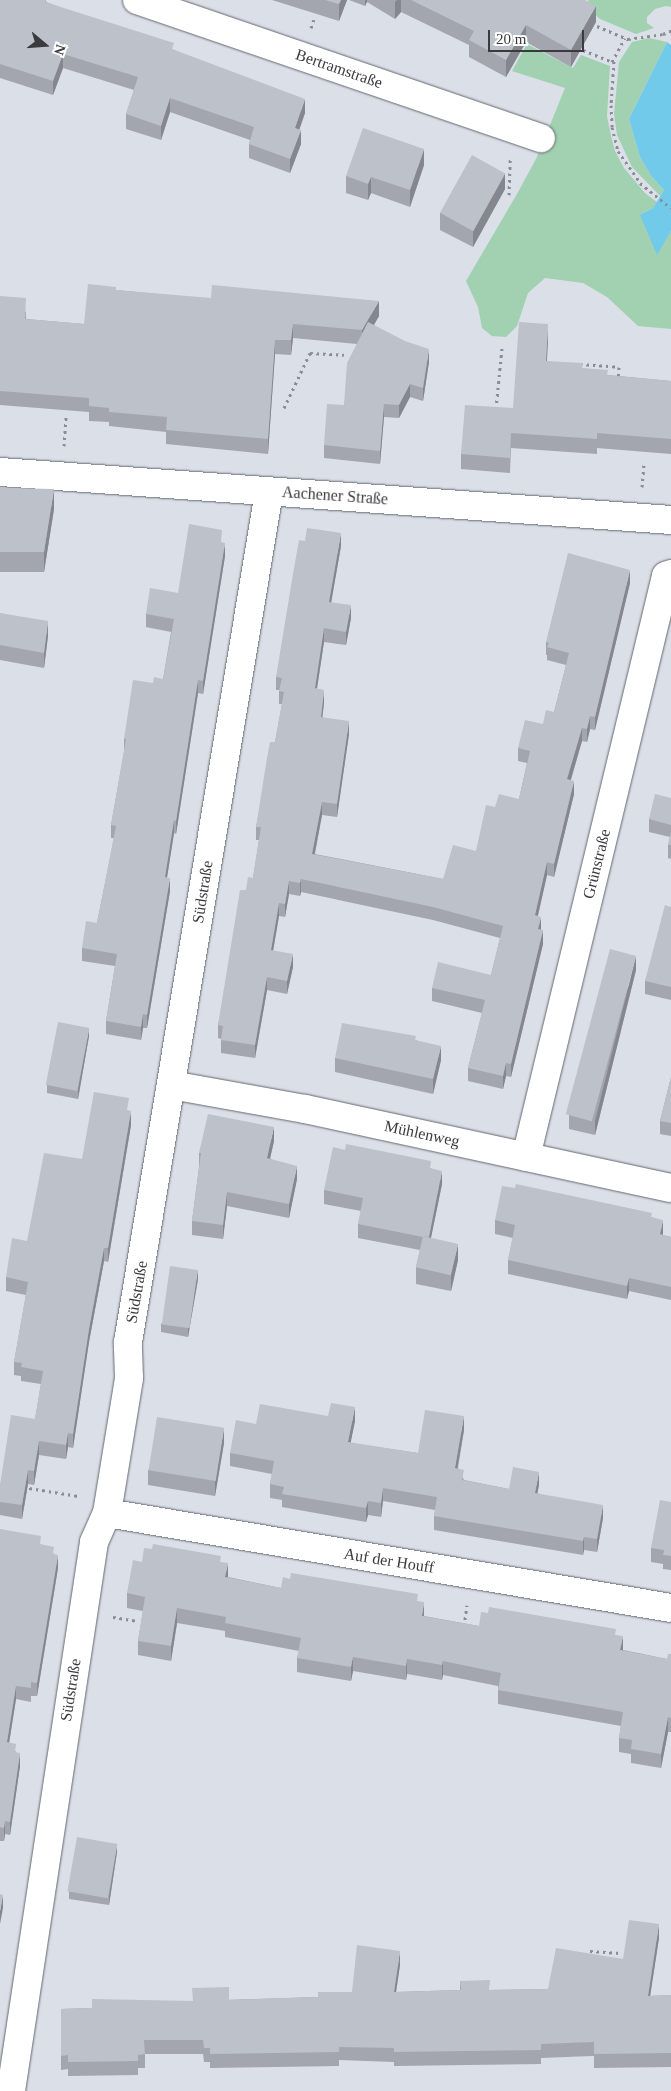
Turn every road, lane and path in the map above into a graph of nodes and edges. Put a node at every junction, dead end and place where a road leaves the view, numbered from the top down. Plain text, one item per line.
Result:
1 (137, 0) edge
2 (597, 26) dead end
3 (671, 30) edge
4 (625, 38) junction
5 (583, 50) dead end
6 (614, 61) junction
7 (541, 138) dead end
8 (671, 208) edge
9 (502, 348) dead end
10 (344, 355) dead end
11 (575, 364) edge
12 (618, 384) edge
13 (284, 408) dead end
14 (505, 411) edge
15 (0, 472) edge
16 (269, 492) junction
17 (671, 520) edge
18 (671, 574) edge
19 (171, 1085) junction
20 (526, 1157) junction
21 (671, 1188) edge
22 (20, 1487) edge
23 (108, 1507) junction
24 (472, 1575) junction
25 (671, 1608) edge
26 (463, 1631) edge
27 (620, 1953) dead end
28 (590, 1960) edge
29 (11, 2091) edge

1 - 7 street, Bertramstraße
2 - 4 path
3 - 4 path
4 - 6 path
5 - 6 path
6 - 8 path
9 - 14 path
10 - 13 path
11 - 12 path
15 - 16 street, Aachener Straße
16 - 17 street, Aachener Straße
16 - 19 street, Südstraße
18 - 20 street, Grünstraße
19 - 20 street, Mühlenweg
19 - 23 street, Südstraße
20 - 21 street, Mühlenweg
22 - 23 path
23 - 24 street, Auf der Houff
23 - 29 street, Südstraße
24 - 25 street, Auf der Houff
24 - 26 path
27 - 28 path

